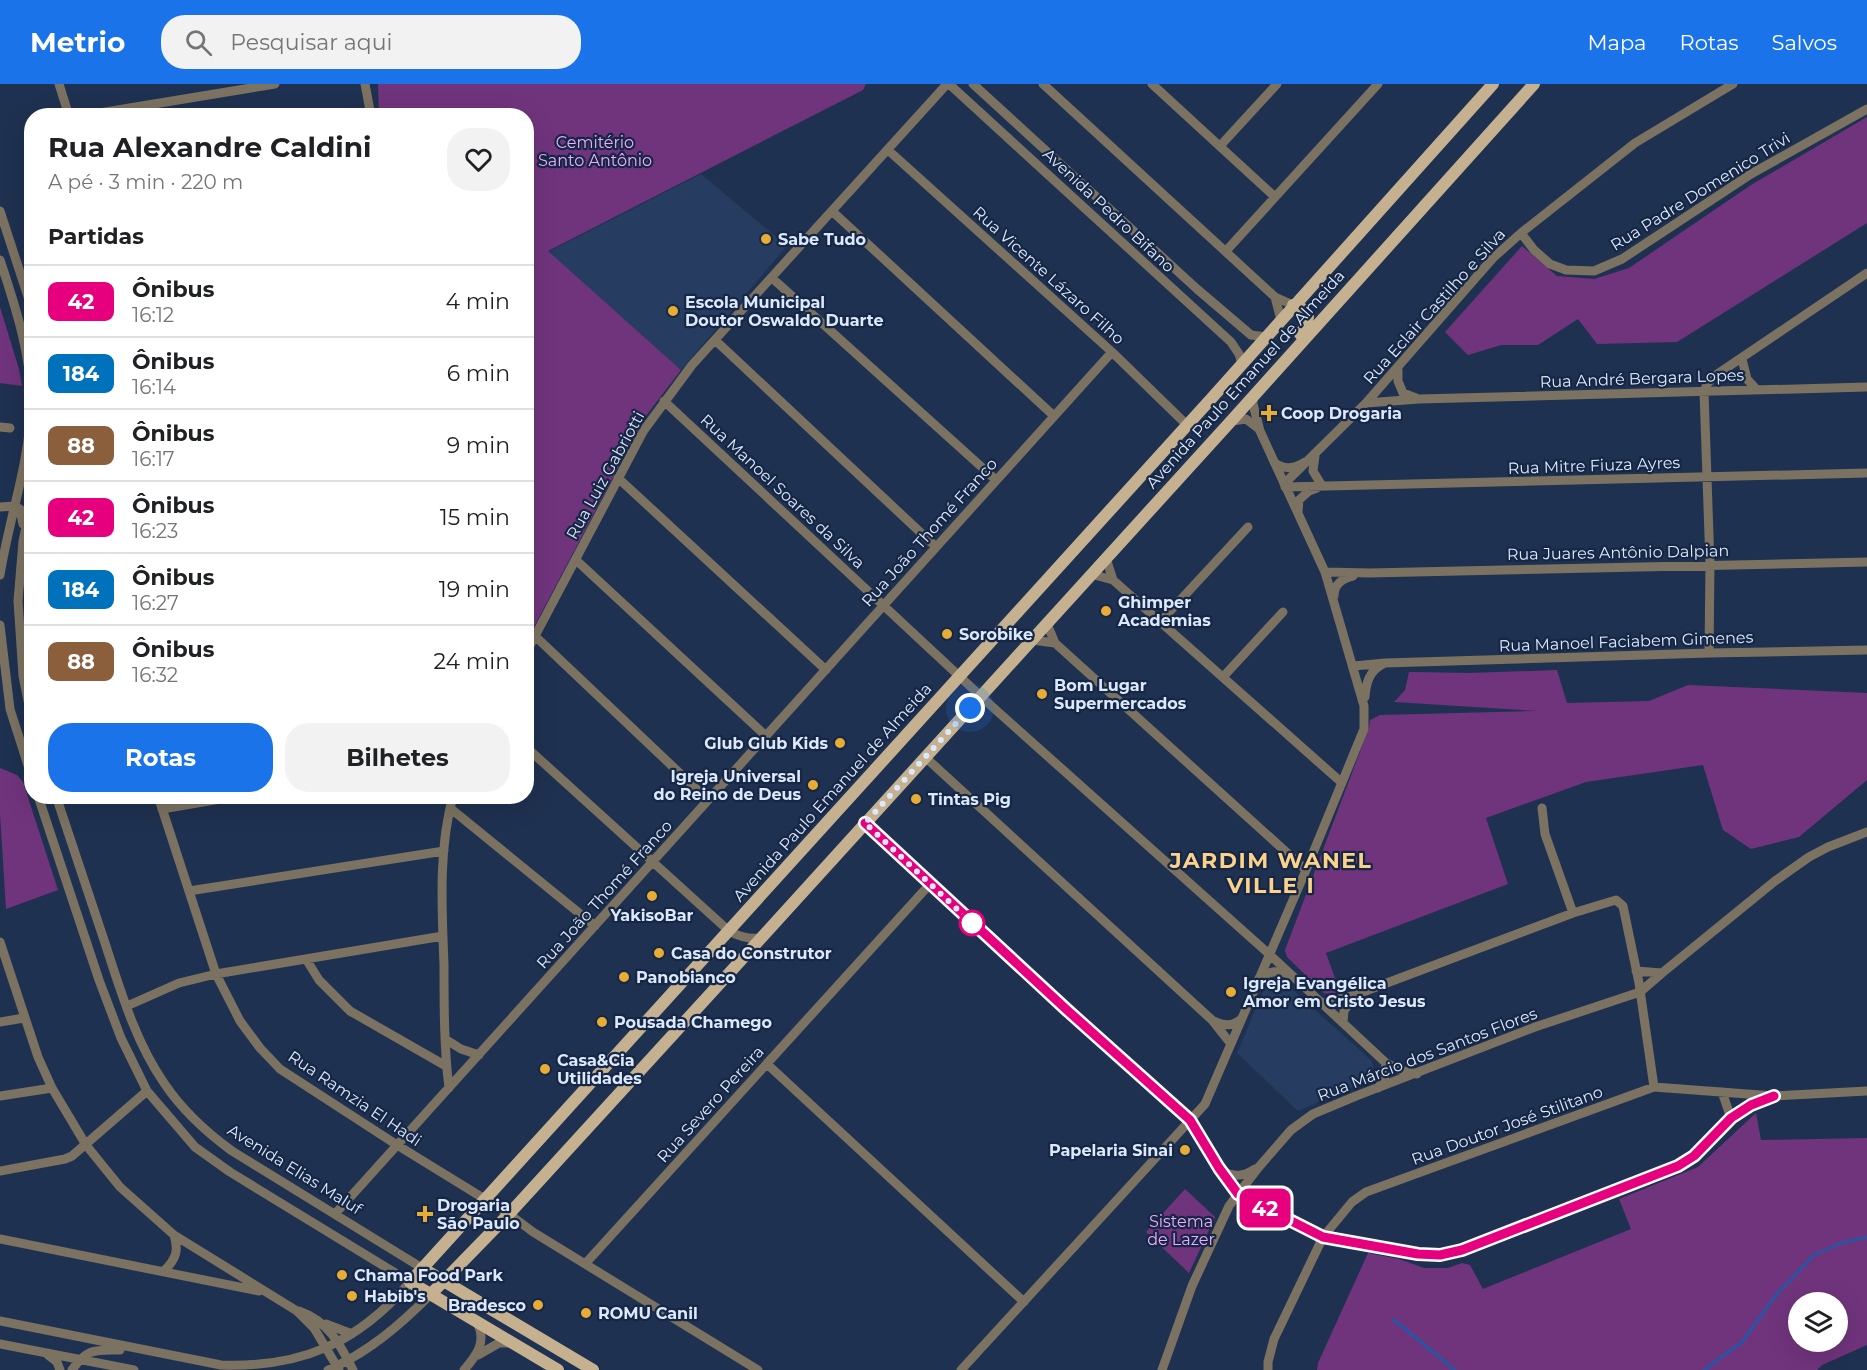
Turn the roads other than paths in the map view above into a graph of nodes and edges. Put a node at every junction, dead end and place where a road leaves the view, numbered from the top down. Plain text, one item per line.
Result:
1 (59, 84) edge
2 (275, 84) edge
3 (365, 84) edge
4 (948, 84) edge
5 (973, 84) edge
6 (1043, 84) edge
7 (1152, 84) edge
8 (1261, 84) edge
9 (1277, 84) edge
10 (1378, 84) edge
11 (1493, 84) edge
12 (1534, 84) edge
13 (1733, 84) edge
14 (1270, 92) junction
15 (66, 108) edge
16 (130, 108) edge
17 (370, 108) edge
18 (1867, 109) edge
19 (1220, 146) junction
20 (888, 150) junction
21 (1275, 197) junction
22 (0, 211) edge
23 (832, 212) junction
24 (1521, 233) junction
25 (1226, 250) junction
26 (0, 260) edge
27 (1867, 273) edge
28 (772, 278) junction
29 (24, 282) edge
30 (1197, 289) junction
31 (1275, 297) junction
32 (1186, 302) junction
33 (14, 303) junction
34 (24, 303) edge
35 (1293, 305) junction
36 (1281, 320) junction
37 (1266, 337) junction
38 (715, 340) junction
39 (24, 349) edge
40 (1112, 352) junction
41 (1742, 359) junction
42 (1242, 363) junction
43 (1398, 368) junction
44 (1715, 376) junction
45 (1867, 379) edge
46 (1266, 381) junction
47 (1382, 386) junction
48 (1855, 387) junction
49 (1867, 387) edge
50 (1757, 390) junction
51 (1704, 392) junction
52 (1402, 393) junction
53 (1684, 393) junction
54 (1253, 395) junction
55 (1419, 399) junction
56 (664, 401) junction
57 (1386, 402) junction
58 (1366, 403) junction
59 (1054, 416) junction
60 (1230, 422) junction
61 (1187, 425) junction
62 (0, 427) edge
63 (10, 428) dead end
64 (1260, 431) junction
65 (1315, 456) junction
66 (24, 459) edge
67 (1273, 461) junction
68 (1867, 472) edge
69 (1706, 477) junction
70 (618, 478) junction
71 (996, 480) junction
72 (1285, 486) junction
73 (1322, 486) junction
74 (14, 506) junction
75 (0, 507) edge
76 (1299, 516) junction
77 (1248, 527) dead end
78 (24, 537) edge
79 (23, 542) junction
80 (936, 547) junction
81 (1107, 558) junction
82 (576, 560) junction
83 (1867, 562) edge
84 (1710, 564) junction
85 (1325, 572) junction
86 (1371, 573) junction
87 (0, 574) edge
88 (1091, 574) junction
89 (20, 575) junction
90 (1345, 578) junction
91 (1113, 580) junction
92 (1329, 583) junction
93 (1334, 600) junction
94 (884, 605) junction
95 (1283, 612) dead end
96 (1160, 622) junction
97 (1047, 624) junction
98 (0, 625) edge
99 (536, 637) junction
100 (534, 640) edge
101 (1032, 640) junction
102 (1055, 643) junction
103 (21, 647) junction
104 (24, 647) edge
105 (1867, 650) edge
106 (1709, 653) junction
107 (1385, 663) junction
108 (1354, 666) junction
109 (826, 670) junction
110 (960, 676) junction
111 (1223, 677) junction
112 (24, 685) edge
113 (981, 696) junction
114 (1364, 706) junction
115 (766, 735) junction
116 (24, 753) edge
117 (534, 754) edge
118 (925, 758) junction
119 (1341, 782) junction
120 (708, 800) junction
121 (41, 804) edge
122 (59, 804) edge
123 (160, 804) edge
124 (191, 804) edge
125 (451, 804) edge
126 (450, 808) junction
127 (1542, 808) dead end
128 (162, 809) junction
129 (865, 823) junction
130 (1867, 832) edge
131 (444, 851) junction
132 (653, 861) junction
133 (1306, 870) junction
134 (930, 884) junction
135 (189, 891) junction
136 (1573, 913) junction
137 (595, 926) junction
138 (1280, 928) junction
139 (729, 931) junction
140 (443, 936) junction
141 (103, 938) junction
142 (761, 938) junction
143 (1252, 939) junction
144 (87, 943) junction
145 (0, 944) edge
146 (1269, 954) junction
147 (306, 959) junction
148 (1636, 970) junction
149 (1662, 973) junction
150 (216, 974) junction
151 (1293, 976) junction
152 (1258, 978) junction
153 (1640, 992) junction
154 (1355, 995) junction
155 (1322, 1003) junction
156 (127, 1006) junction
157 (24, 1018) junction
158 (1242, 1018) junction
159 (1212, 1020) junction
160 (0, 1022) edge
161 (1343, 1022) junction
162 (445, 1039) junction
163 (1231, 1044) junction
164 (479, 1055) junction
165 (1386, 1063) junction
166 (767, 1064) junction
167 (446, 1066) junction
168 (1417, 1074) junction
169 (1654, 1087) junction
170 (52, 1088) junction
171 (448, 1088) junction
172 (1378, 1088) junction
173 (147, 1091) junction
174 (1867, 1091) edge
175 (1722, 1092) junction
176 (0, 1096) edge
177 (1774, 1096) junction
178 (1731, 1118) junction
179 (1190, 1120) junction
180 (86, 1145) junction
181 (397, 1145) junction
182 (1219, 1168) junction
183 (1258, 1168) junction
184 (0, 1171) edge
185 (1238, 1194) junction
186 (485, 1199) junction
187 (335, 1214) junction
188 (509, 1214) junction
189 (174, 1235) junction
190 (1323, 1237) junction
191 (0, 1239) edge
192 (585, 1264) junction
193 (422, 1268) junction
194 (164, 1271) junction
195 (445, 1281) junction
196 (410, 1282) junction
197 (267, 1293) junction
198 (431, 1294) junction
199 (1024, 1302) junction
200 (297, 1311) junction
201 (0, 1321) edge
202 (477, 1321) junction
203 (324, 1324) junction
204 (314, 1328) junction
205 (352, 1334) junction
206 (338, 1342) junction
207 (513, 1343) junction
208 (0, 1344) edge
209 (327, 1348) junction
210 (141, 1350) junction
211 (44, 1352) junction
212 (312, 1353) junction
213 (358, 1355) junction
214 (476, 1357) junction
215 (537, 1358) junction
216 (80, 1359) junction
217 (348, 1361) junction
218 (591, 1368) edge
219 (334, 1369) edge
220 (60, 1370) edge
221 (72, 1370) edge
222 (134, 1370) edge
223 (354, 1370) edge
224 (464, 1370) edge
225 (558, 1370) edge
226 (758, 1370) edge
227 (961, 1370) edge
228 (1162, 1370) edge
229 (1268, 1370) edge

1 - 15 street
2 - 16 street
3 - 17 street
4 - 20 street, Rua Luiz Gabriotti
4 - 32 street, Avenida Pedro Bifano
5 - 30 street, Avenida Pedro Bifano
6 - 25 street
7 - 19 street
8 - 14 street
9 - 14 street
10 - 21 street
11 - 35 main road, Avenida Paulo Emanuel de Almeida
12 - 46 main road, Avenida Paulo Emanuel de Almeida
13 - 24 street, Rua Eclair Castilho e Silva
14 - 19 street
18 - 24 street, Rua Padre Domenico Trivi
19 - 21 street
20 - 23 street, Rua Luiz Gabriotti
20 - 40 street, Rua Vicente Lázaro Filho
21 - 25 street
22 - 29 street
23 - 28 street, Rua Luiz Gabriotti
23 - 59 street
24 - 43 street, Rua Eclair Castilho e Silva
25 - 31 street
26 - 33 street
27 - 41 street
28 - 38 street, Rua Luiz Gabriotti
28 - 71 street
30 - 32 street
30 - 37 street, Avenida Pedro Bifano
31 - 35 street
31 - 36 street
32 - 42 street, Avenida Pedro Bifano
33 - 34 street
33 - 39 street
35 - 36 main road, Avenida Paulo Emanuel de Almeida
35 - 46 main road
36 - 37 main road, Avenida Paulo Emanuel de Almeida
37 - 42 main road, Avenida Paulo Emanuel de Almeida
38 - 56 street, Rua Luiz Gabriotti
38 - 80 street
40 - 59 street, Rua João Thomé Franco
40 - 61 street, Rua Vicente Lázaro Filho
41 - 44 street
41 - 50 street
42 - 61 main road, Avenida Paulo Emanuel de Almeida
43 - 47 street, Rua Eclair Castilho e Silva
43 - 52 street
44 - 51 street
44 - 53 street
45 - 48 street
46 - 54 main road, Avenida Paulo Emanuel de Almeida
47 - 52 street, Rua André Bergara Lopes
47 - 57 street
47 - 58 street, Rua Eclair Castilho e Silva
48 - 49 street, Rua André Bergara Lopes
48 - 50 street, Rua André Bergara Lopes
50 - 51 street, Rua André Bergara Lopes
51 - 53 street, Rua André Bergara Lopes
51 - 69 street
52 - 55 street, Rua André Bergara Lopes
53 - 55 street, Rua André Bergara Lopes
54 - 60 main road, Avenida Paulo Emanuel de Almeida
54 - 64 street
55 - 57 street, Rua André Bergara Lopes
56 - 70 street, Rua Luiz Gabriotti
56 - 94 street, Rua Manoel Soares da Silva
57 - 58 street, Rua André Bergara Lopes
58 - 65 street, Rua Eclair Castilho e Silva
59 - 71 street, Rua João Thomé Franco
60 - 64 street
60 - 81 main road, Avenida Paulo Emanuel de Almeida
61 - 110 main road, Avenida Paulo Emanuel de Almeida
62 - 63 street
64 - 67 street
65 - 67 street, Rua Eclair Castilho e Silva
65 - 72 street, Rua Eclair Castilho e Silva
65 - 73 street
66 - 74 street
67 - 72 street
68 - 69 street, Rua Mitre Fiuza Ayres
69 - 73 street, Rua Mitre Fiuza Ayres
69 - 84 street
70 - 82 street, Rua Luiz Gabriotti
70 - 109 street
71 - 80 street, Rua João Thomé Franco
72 - 73 street, Rua Mitre Fiuza Ayres
72 - 76 street
73 - 76 street
74 - 75 street
74 - 79 street
74 - 87 street
76 - 85 street
77 - 96 street
78 - 79 street
79 - 89 street
80 - 94 street, Rua João Thomé Franco
81 - 88 main road, Avenida Paulo Emanuel de Almeida
81 - 91 street
82 - 99 street, Rua Luiz Gabriotti
82 - 115 street
83 - 84 street, Rua Juares Antônio Dalpian
84 - 86 street, Rua Juares Antônio Dalpian
84 - 106 street
85 - 86 street, Rua Juares Antônio Dalpian
85 - 92 street
86 - 90 street, Rua Juares Antônio Dalpian
87 - 89 street
88 - 91 street
88 - 97 main road, Avenida Paulo Emanuel de Almeida
89 - 103 street
90 - 92 street, Rua Juares Antônio Dalpian
90 - 93 street
91 - 96 street
92 - 93 street
93 - 108 street
94 - 109 street, Rua João Thomé Franco
94 - 110 street, Rua Manoel Soares da Silva
95 - 111 street
96 - 111 street
97 - 101 main road, Avenida Paulo Emanuel de Almeida
97 - 102 street
98 - 116 street
99 - 100 street, Rua Luiz Gabriotti
99 - 120 street
101 - 102 street
101 - 113 main road, Avenida Paulo Emanuel de Almeida
102 - 133 street
103 - 104 street
103 - 112 street
105 - 106 street, Rua Manoel Faciabem Gimenes
106 - 107 street, Rua Manoel Faciabem Gimenes
107 - 108 street, Rua Manoel Faciabem Gimenes
107 - 114 street
108 - 114 street
109 - 115 street, Rua João Thomé Franco
110 - 113 street
110 - 139 main road, Avenida Paulo Emanuel de Almeida
111 - 119 street
113 - 118 main road, Avenida Paulo Emanuel de Almeida
113 - 143 street
114 - 119 street
115 - 120 street, Rua João Thomé Franco
117 - 132 street
118 - 129 main road, Avenida Paulo Emanuel de Almeida
118 - 159 street
119 - 133 street
120 - 132 street, Rua João Thomé Franco
121 - 144 street
122 - 141 street, Avenida Elias Maluf
123 - 128 street, Rua Ramzia El Hadi
124 - 128 street
125 - 126 street
126 - 131 street
126 - 137 street
127 - 136 street
128 - 135 street, Rua Ramzia El Hadi
129 - 134 street
129 - 142 main road, Avenida Paulo Emanuel de Almeida
130 - 149 street, Rua Márcio dos Santos Flores
131 - 135 street
131 - 140 street
132 - 137 street, Rua João Thomé Franco
132 - 139 street
133 - 138 street
134 - 166 street, Rua Severo Pereira
134 - 179 street
135 - 150 street, Rua Ramzia El Hadi
136 - 148 street
136 - 154 street
137 - 164 street, Rua João Thomé Franco
138 - 143 street
138 - 146 street
139 - 142 street
139 - 186 main road, Avenida Paulo Emanuel de Almeida
140 - 147 street
140 - 162 street
141 - 144 street
141 - 156 street, Avenida Elias Maluf
142 - 188 main road, Avenida Paulo Emanuel de Almeida
143 - 146 street
144 - 173 street
145 - 157 street
146 - 151 street
146 - 152 street
147 - 150 street
147 - 167 street
148 - 149 street
148 - 153 street
149 - 153 street, Rua Márcio dos Santos Flores
150 - 156 street
150 - 181 street, Rua Ramzia El Hadi
151 - 152 street
151 - 155 street
152 - 158 street
153 - 168 street, Rua Márcio dos Santos Flores
153 - 169 street
154 - 155 street
154 - 161 street
155 - 161 street
156 - 187 street, Avenida Elias Maluf
157 - 160 street
157 - 170 street
158 - 159 street
158 - 163 street
159 - 163 street
161 - 165 street
162 - 164 street
162 - 167 street
163 - 179 street
164 - 171 street, Rua João Thomé Franco
165 - 168 street
165 - 172 street
166 - 192 street, Rua Severo Pereira
166 - 199 street
167 - 171 street
168 - 172 street, Rua Márcio dos Santos Flores
169 - 175 street, Rua Doutor José Stilitano
169 - 190 street, Rua Doutor José Stilitano
170 - 176 street
170 - 180 street
171 - 181 street, Rua João Thomé Franco
172 - 183 street, Rua Márcio dos Santos Flores
173 - 180 street
173 - 196 street
174 - 177 street, Rua Doutor José Stilitano
175 - 177 street, Rua Doutor José Stilitano
175 - 178 street
177 - 178 street
178 - 190 street
179 - 182 street
179 - 199 street
180 - 184 street
180 - 189 street
181 - 186 street, Rua Ramzia El Hadi
181 - 187 street, Rua João Thomé Franco
182 - 183 street
182 - 185 street
183 - 185 street, Rua Márcio dos Santos Flores
185 - 190 street
185 - 228 street, Rua Márcio dos Santos Flores
186 - 188 street
186 - 193 main road, Avenida Paulo Emanuel de Almeida
187 - 193 street, Avenida Elias Maluf
188 - 192 street
188 - 195 main road, Avenida Paulo Emanuel de Almeida
189 - 194 street
189 - 197 street
190 - 229 street, Rua Doutor José Stilitano
191 - 194 street
192 - 226 street
193 - 195 main road, Avenida Elias Maluf
193 - 196 main road, Avenida Paulo Emanuel de Almeida
194 - 197 street
195 - 198 main road, Avenida Paulo Emanuel de Almeida
195 - 218 main road, Avenida Elias Maluf
196 - 198 main road
196 - 205 street
197 - 200 street
198 - 202 main road
198 - 213 street
199 - 227 street
200 - 203 street
200 - 204 street
201 - 210 street
202 - 207 main road
202 - 214 street
203 - 205 street
203 - 206 street
204 - 209 street
204 - 212 street
205 - 206 street
206 - 209 street
206 - 217 street
207 - 214 street
207 - 215 main road
208 - 211 street
209 - 212 street
209 - 219 street
210 - 212 street
210 - 216 street
211 - 216 street
211 - 220 street
213 - 217 street
213 - 223 street
214 - 224 street
215 - 218 main road
215 - 225 main road
216 - 221 street
216 - 222 street
217 - 219 street
217 - 223 street

